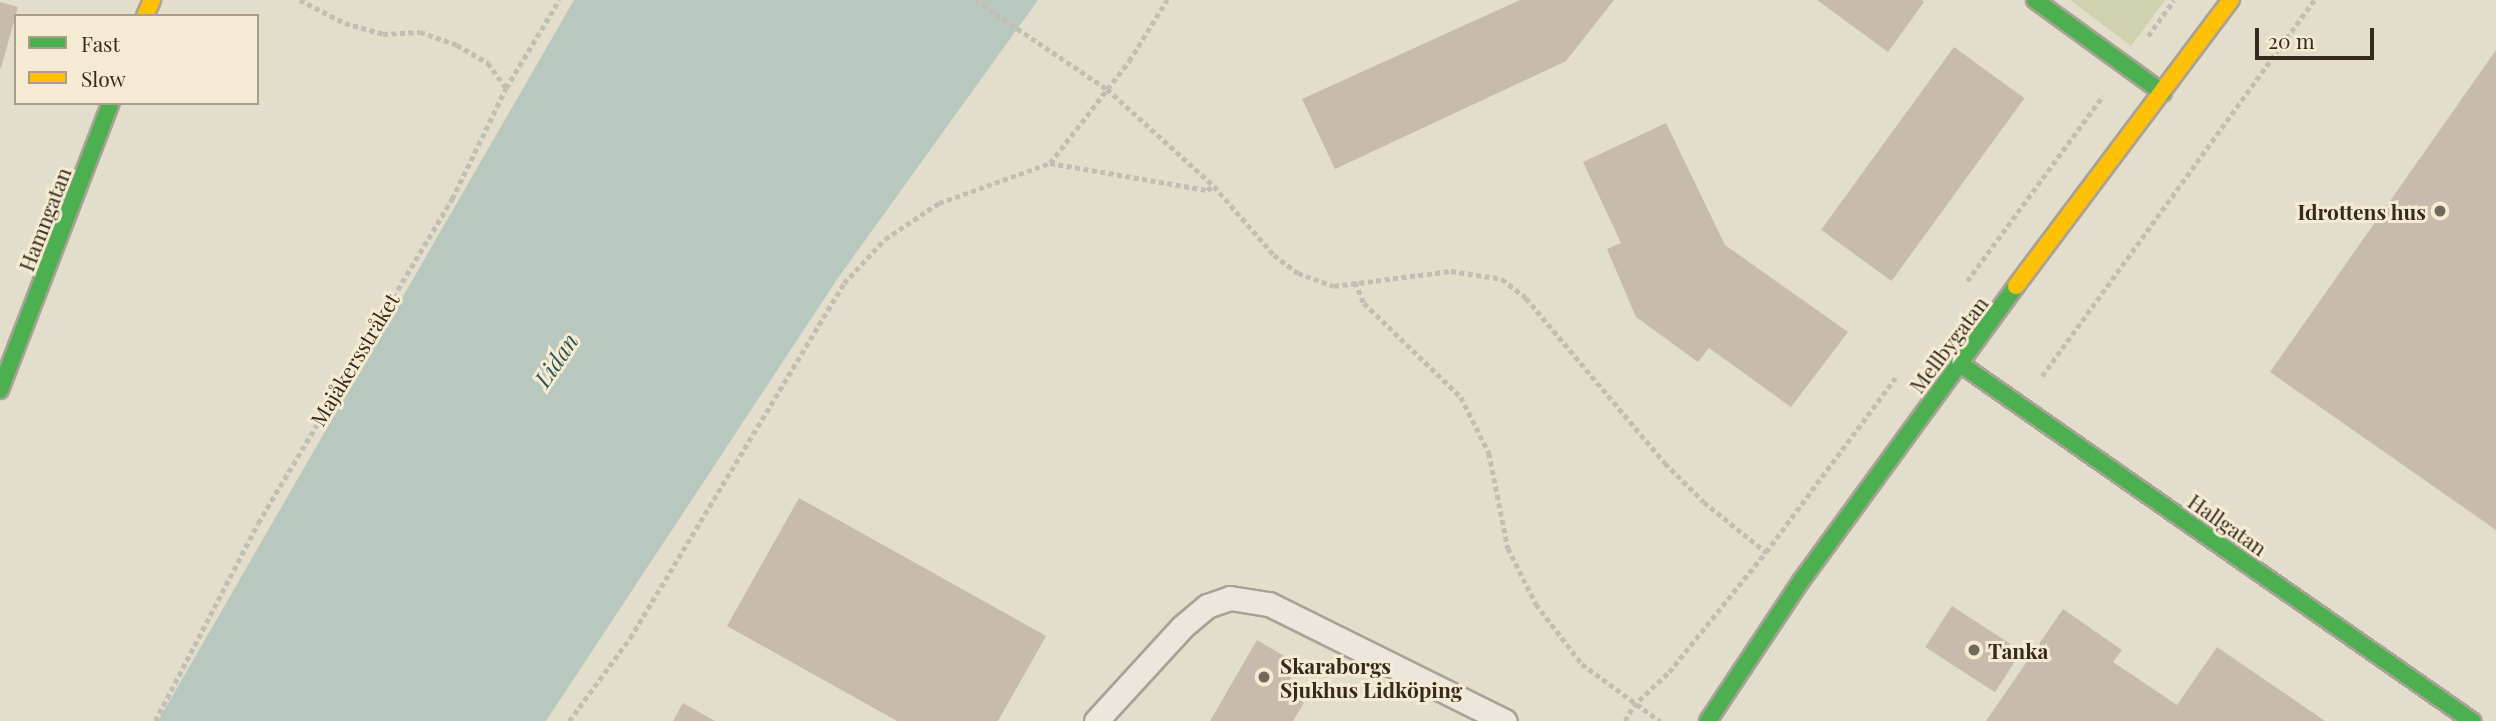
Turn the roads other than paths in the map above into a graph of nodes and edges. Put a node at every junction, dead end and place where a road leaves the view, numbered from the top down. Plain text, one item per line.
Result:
1 (2035, 0) edge
2 (2231, 0) edge
3 (2163, 93) junction
4 (110, 105) edge
5 (1959, 363) junction
6 (0, 390) edge
7 (1096, 721) edge
8 (1505, 721) edge
9 (1708, 721) edge
10 (2472, 721) edge

1 - 3 street
2 - 3 street, Mellbygatan
3 - 5 street, Mellbygatan
4 - 6 street, Hamngatan
5 - 9 street, Mellbygatan
5 - 10 street, Hallgatan
7 - 8 lane

